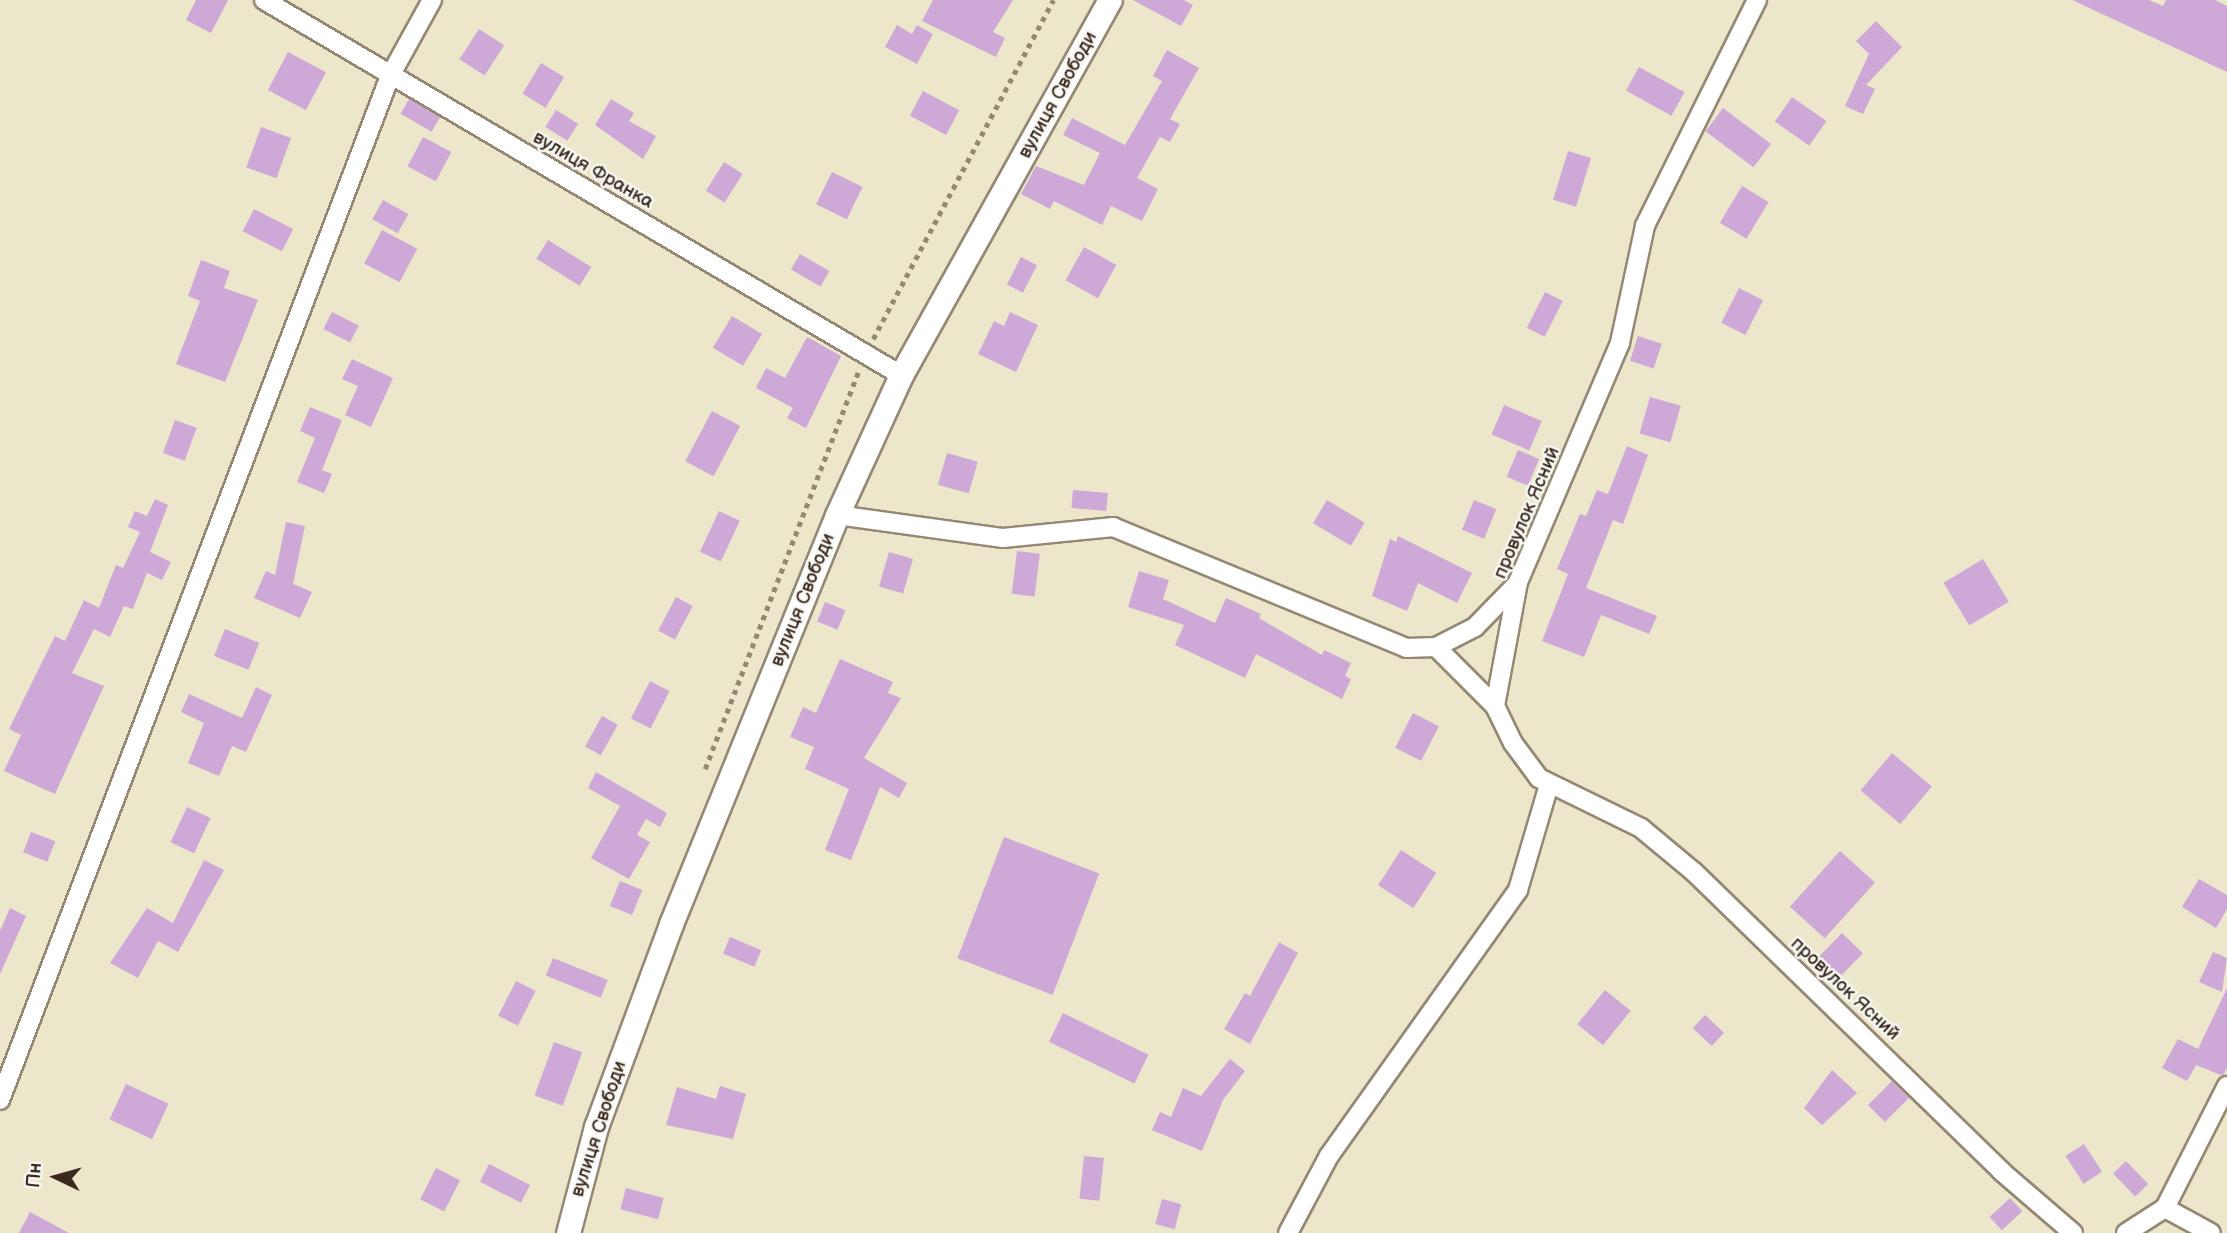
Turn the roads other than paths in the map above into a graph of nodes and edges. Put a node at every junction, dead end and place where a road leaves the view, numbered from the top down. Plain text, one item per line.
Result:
1 (264, 0) edge
2 (432, 0) edge
3 (1111, 0) edge
4 (1757, 0) edge
5 (390, 76) junction
6 (901, 375) junction
7 (837, 515) junction
8 (1518, 582) junction
9 (1436, 647) junction
10 (1495, 706) junction
11 (1549, 785) junction
12 (2227, 1086) edge
13 (0, 1100) edge
14 (2165, 1208) junction
15 (568, 1233) edge
16 (1288, 1233) edge
17 (2073, 1233) edge
18 (2126, 1233) edge
19 (2211, 1233) edge

1 - 5 street, вулиця Франка
2 - 5 street
3 - 6 street, вулиця Свободи
4 - 8 street, провулок Ясний
5 - 6 street, вулиця Франка
5 - 13 street
6 - 7 street, вулиця Свободи
7 - 9 street
7 - 15 street, вулиця Свободи
8 - 9 street
8 - 10 street, провулок Ясний
9 - 10 street
10 - 11 street, провулок Ясний
11 - 16 street
11 - 17 street, провулок Ясний
12 - 14 street
14 - 18 street
14 - 19 street

